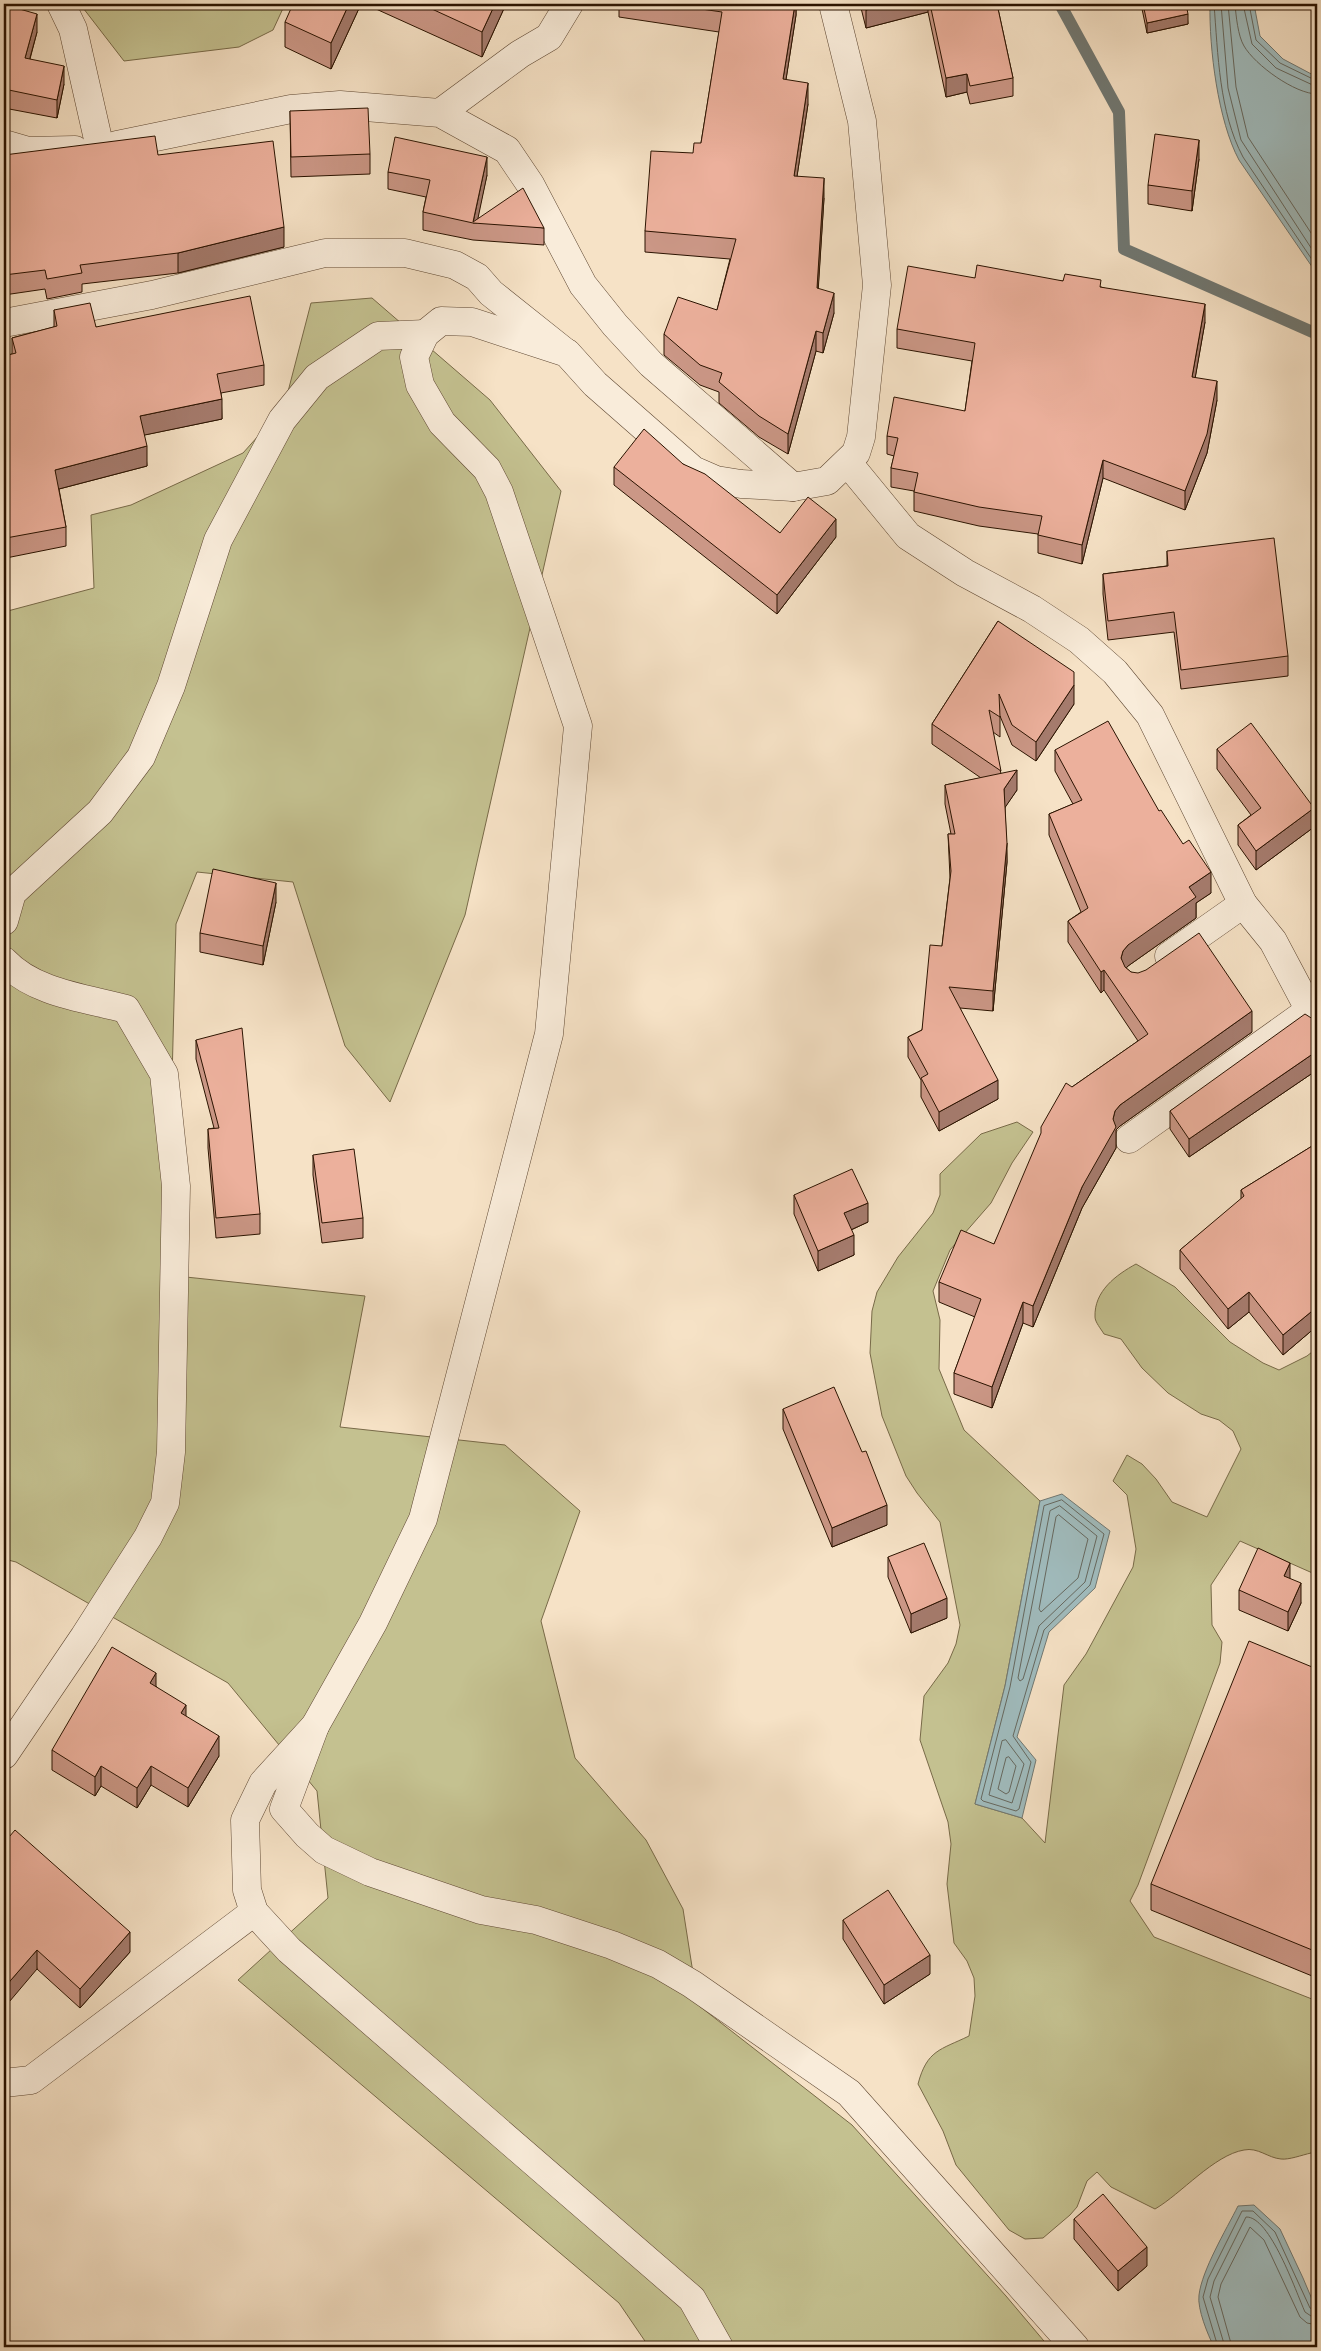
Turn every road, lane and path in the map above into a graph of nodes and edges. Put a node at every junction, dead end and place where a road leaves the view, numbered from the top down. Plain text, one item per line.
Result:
1 (61, 4) edge
2 (569, 4) edge
3 (833, 4) edge
4 (440, 113) junction
5 (4, 144) edge
6 (100, 148) junction
7 (4, 323) edge
8 (425, 334) junction
9 (567, 353) junction
10 (848, 463) junction
11 (793, 487) junction
12 (1243, 904) junction
13 (4, 921) edge
14 (4, 960) edge
15 (1145, 972) edge
16 (1313, 1017) edge
17 (1129, 1139) dead end
18 (314, 1726) junction
19 (4, 1755) edge
20 (254, 1912) junction
21 (4, 2083) edge
22 (719, 2347) edge
23 (1075, 2347) edge

1 - 6 street
2 - 4 street
3 - 10 street
4 - 6 street
4 - 11 street
5 - 6 street
7 - 9 street
8 - 9 street
8 - 13 street
8 - 18 street
9 - 11 street
10 - 11 street
10 - 12 street
12 - 15 street
12 - 16 street
14 - 19 street
16 - 17 street
18 - 20 street
18 - 23 street
20 - 21 street
20 - 22 street

